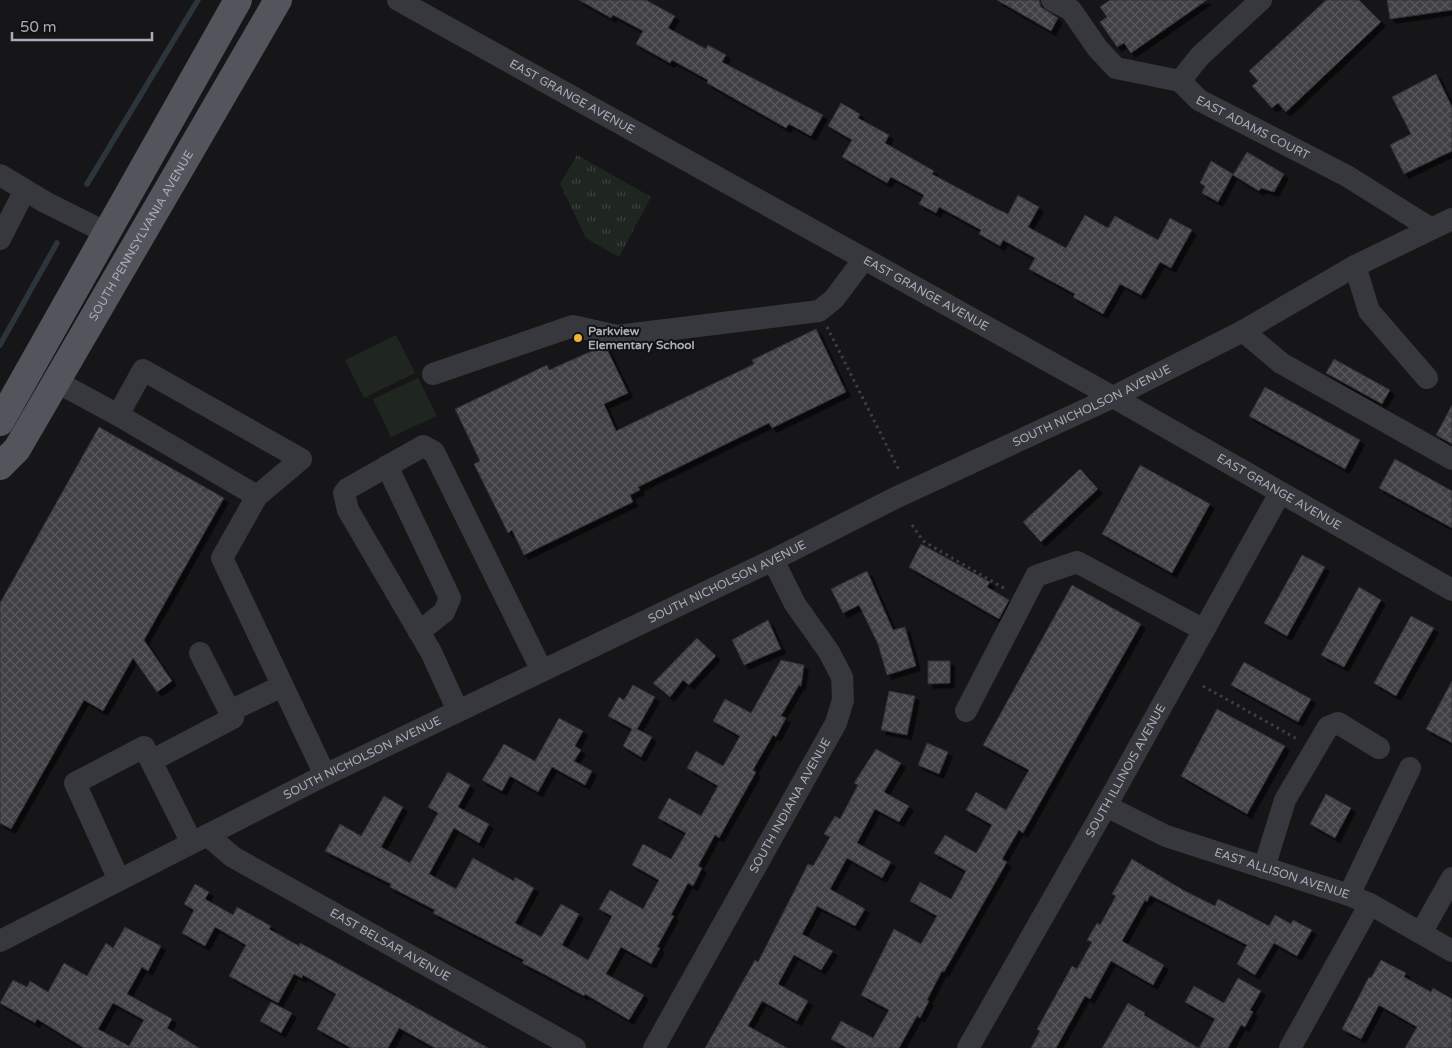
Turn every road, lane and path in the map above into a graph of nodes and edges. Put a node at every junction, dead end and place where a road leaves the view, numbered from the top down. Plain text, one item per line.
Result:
1 (238, 0) edge
2 (278, 0) edge
3 (398, 0) edge
4 (1052, 0) edge
5 (1261, 0) edge
6 (1180, 81) junction
7 (0, 175) edge
8 (25, 190) junction
9 (1452, 219) edge
10 (1430, 228) junction
11 (107, 233) junction
12 (0, 239) edge
13 (864, 259) junction
14 (1355, 266) junction
15 (819, 311) junction
16 (1243, 331) junction
17 (434, 374) dead end
18 (1427, 378) dead end
19 (56, 382) junction
20 (1113, 397) junction
21 (118, 415) junction
22 (0, 422) edge
23 (1452, 459) edge
24 (0, 466) edge
25 (387, 466) junction
26 (900, 472) dead end
27 (1280, 493) junction
28 (257, 496) junction
29 (912, 525) dead end
30 (773, 560) junction
31 (1452, 590) edge
32 (1024, 600) junction
33 (1204, 630) junction
34 (419, 632) junction
35 (200, 653) dead end
36 (542, 671) junction
37 (282, 686) junction
38 (1203, 686) dead end
39 (230, 711) junction
40 (458, 711) junction
41 (966, 711) dead end
42 (1379, 748) dead end
43 (1315, 750) junction
44 (151, 761) junction
45 (1410, 768) dead end
46 (325, 775) junction
47 (1106, 806) junction
48 (199, 839) junction
49 (1264, 868) junction
50 (1452, 878) edge
51 (119, 880) junction
52 (1348, 895) junction
53 (1370, 904) junction
54 (1421, 934) junction
55 (0, 940) edge
56 (1452, 951) edge
57 (576, 1048) edge
58 (654, 1048) edge
59 (968, 1048) edge
60 (1290, 1048) edge

1 - 11 main road
2 - 19 main road, SOUTH PENNSYLVANIA AVENUE
3 - 13 street, EAST GRANGE AVENUE
4 - 6 street
5 - 6 street
6 - 10 street, EAST ADAMS COURT
7 - 8 street
8 - 11 street
8 - 12 street
9 - 10 street, SOUTH NICHOLSON AVENUE
10 - 14 street, SOUTH NICHOLSON AVENUE
11 - 22 main road
13 - 15 street
13 - 20 street, EAST GRANGE AVENUE
14 - 16 street, SOUTH NICHOLSON AVENUE
14 - 18 street
15 - 17 street
15 - 26 path
16 - 20 street, SOUTH NICHOLSON AVENUE
16 - 23 street
19 - 21 street
19 - 24 main road, SOUTH PENNSYLVANIA AVENUE
20 - 27 street, EAST GRANGE AVENUE
20 - 30 street, SOUTH NICHOLSON AVENUE
21 - 28 street
21 - 28 street
25 - 34 street
25 - 34 street
25 - 36 street
27 - 31 street, EAST GRANGE AVENUE
27 - 33 street, SOUTH ILLINOIS AVENUE
28 - 37 street
29 - 32 path
30 - 36 street, SOUTH NICHOLSON AVENUE
30 - 58 street, SOUTH INDIANA AVENUE
32 - 33 street
32 - 41 street
33 - 47 street, SOUTH ILLINOIS AVENUE
34 - 40 street
35 - 39 street
36 - 40 street, SOUTH NICHOLSON AVENUE
37 - 39 street
37 - 46 street
38 - 43 path
39 - 44 street
40 - 46 street, SOUTH NICHOLSON AVENUE
42 - 43 street
43 - 49 street
44 - 48 street
44 - 51 street
45 - 52 street
46 - 48 street, SOUTH NICHOLSON AVENUE
47 - 49 street, EAST ALLISON AVENUE
47 - 59 street, SOUTH ILLINOIS AVENUE
48 - 51 street, SOUTH NICHOLSON AVENUE
48 - 57 street, EAST BELSAR AVENUE
49 - 52 street, EAST ALLISON AVENUE
50 - 54 street
51 - 55 street, SOUTH NICHOLSON AVENUE
52 - 53 street, EAST ALLISON AVENUE
53 - 54 street, EAST ALLISON AVENUE
53 - 60 street
54 - 56 street, EAST ALLISON AVENUE

